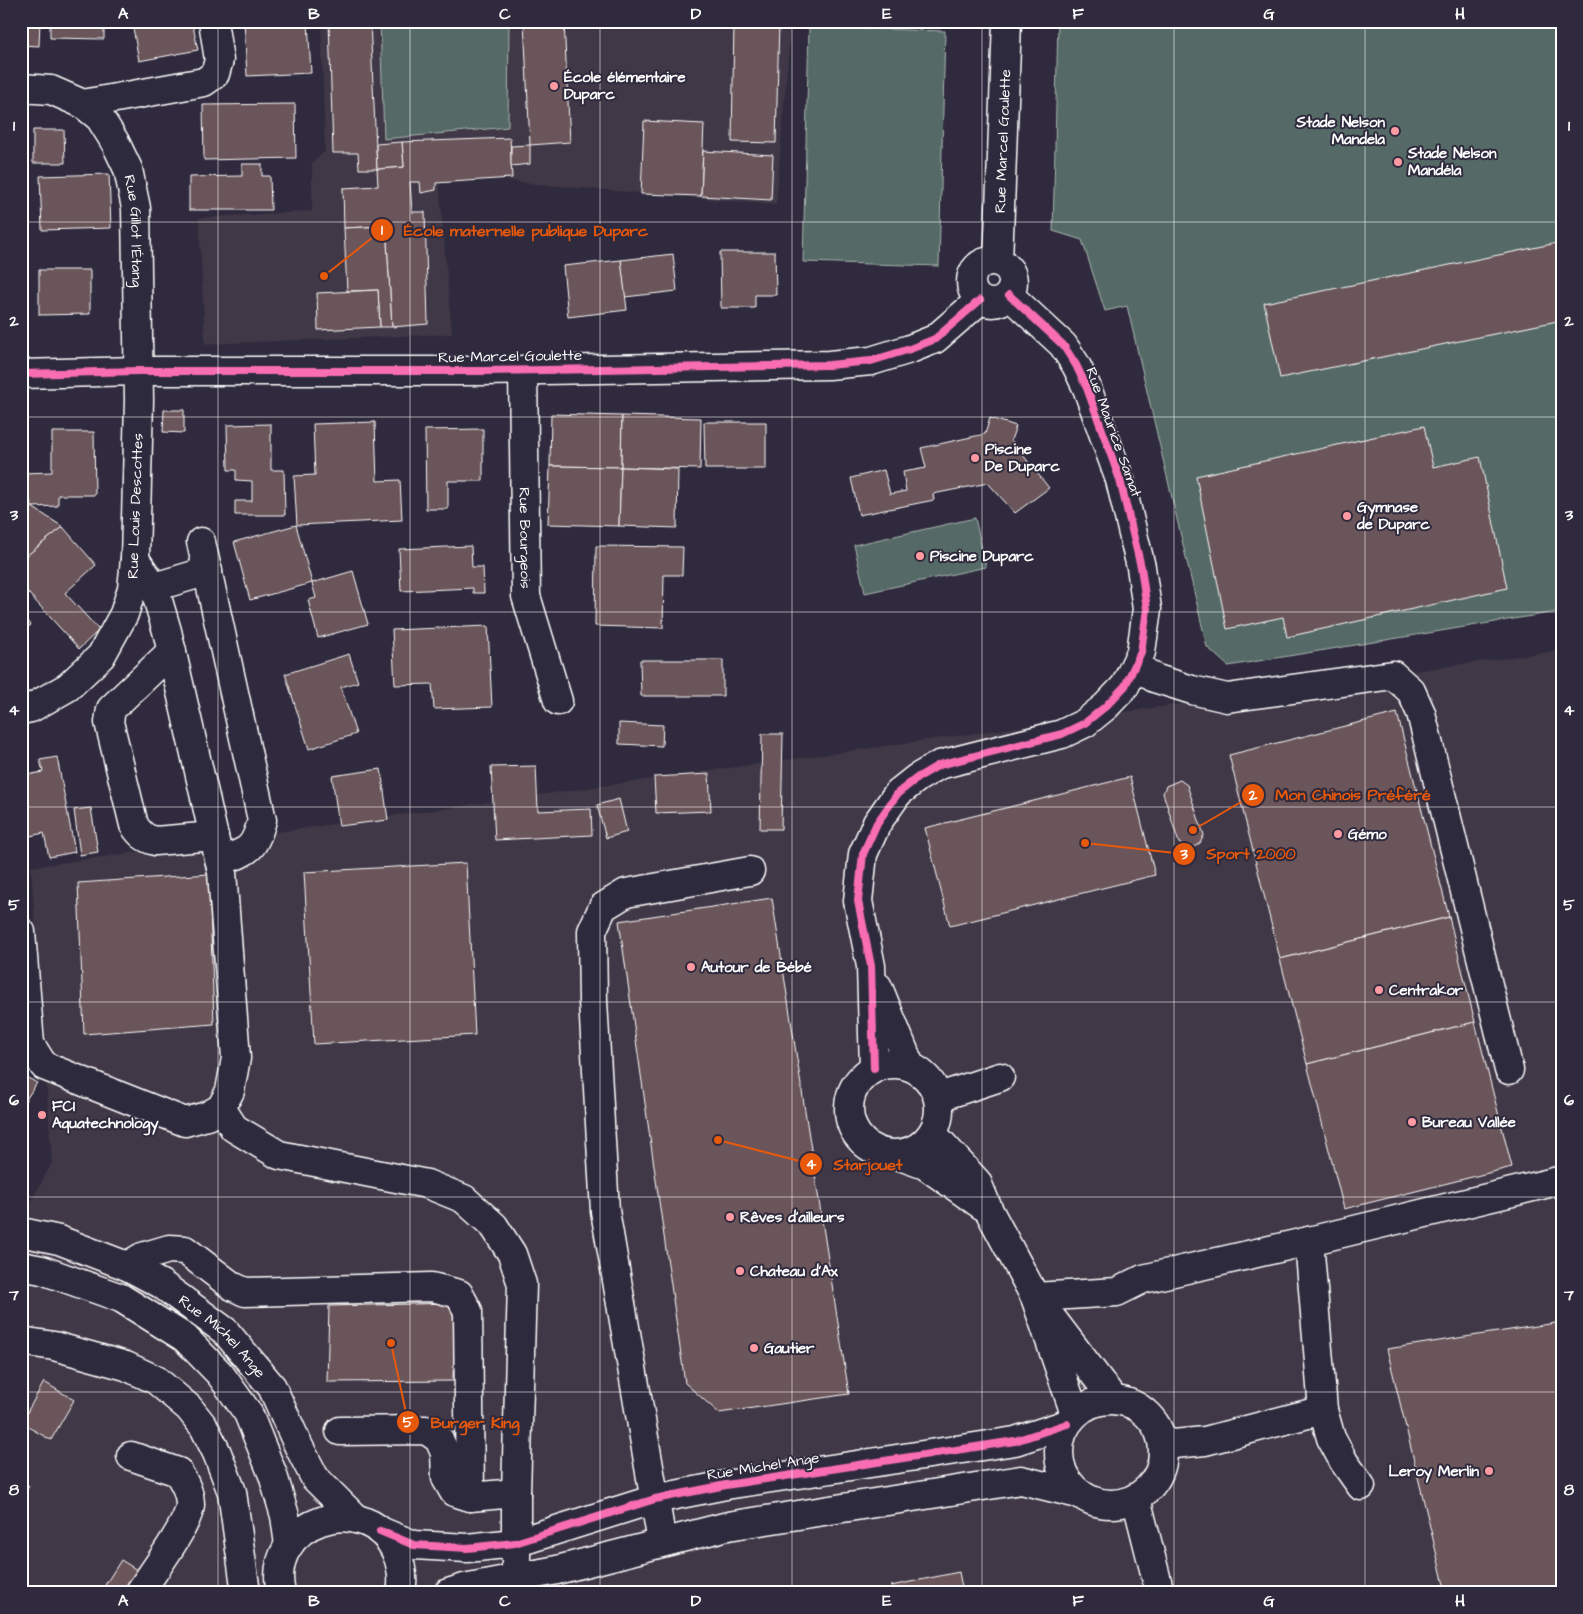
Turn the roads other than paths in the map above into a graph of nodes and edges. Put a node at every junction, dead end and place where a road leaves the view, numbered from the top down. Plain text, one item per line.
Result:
1 (213, 21) edge
2 (1007, 21) edge
3 (21, 88) edge
4 (83, 104) junction
5 (998, 262) junction
6 (1009, 295) junction
7 (980, 300) junction
8 (523, 370) junction
9 (138, 372) junction
10 (21, 374) edge
11 (201, 542) dead end
12 (135, 558) junction
13 (208, 571) junction
14 (154, 587) junction
15 (172, 651) junction
16 (1136, 665) junction
17 (558, 701) dead end
18 (21, 710) edge
19 (217, 848) junction
20 (750, 871) dead end
21 (21, 932) edge
22 (871, 966) junction
23 (910, 1066) junction
24 (874, 1068) junction
25 (1510, 1070) dead end
26 (1000, 1077) dead end
27 (939, 1097) junction
28 (221, 1108) junction
29 (933, 1134) junction
30 (897, 1155) junction
31 (1562, 1180) edge
32 (988, 1209) junction
33 (21, 1232) edge
34 (1309, 1242) junction
35 (21, 1266) edge
36 (127, 1266) junction
37 (1035, 1297) junction
38 (21, 1341) edge
39 (1114, 1400) junction
40 (1323, 1410) junction
41 (1071, 1419) junction
42 (340, 1431) dead end
43 (1163, 1445) junction
44 (132, 1456) dead end
45 (1361, 1486) dead end
46 (516, 1492) junction
47 (1082, 1495) junction
48 (470, 1497) junction
49 (1136, 1498) junction
50 (655, 1499) junction
51 (356, 1519) junction
52 (380, 1531) junction
53 (662, 1542) junction
54 (515, 1543) junction
55 (289, 1544) junction
56 (516, 1578) junction
57 (139, 1593) edge
58 (246, 1593) edge
59 (281, 1593) edge
60 (401, 1593) edge
61 (448, 1593) edge
62 (1160, 1593) edge

1 - 4 main road
2 - 5 main road, Rue Marcel Goulette
3 - 4 main road, Rue Gillot l'Étang
4 - 9 main road, Rue Gillot l'Étang
5 - 6 main road
5 - 7 main road
6 - 7 main road
6 - 16 main road, Rue Maurice Samat
7 - 8 main road, Rue Marcel Goulette
8 - 9 main road, Rue Marcel Goulette
8 - 17 main road, Rue Bourgeois
9 - 10 main road, Rue Marcel Goulette
9 - 12 main road, Rue Louis Descottes
11 - 13 main road
12 - 14 main road
12 - 18 main road, Rue Louis Descottes
13 - 14 main road
13 - 19 main road
14 - 15 main road
15 - 19 main road
15 - 19 main road
16 - 22 main road, Rue Maurice Samat
16 - 25 main road
19 - 28 main road
20 - 50 main road
21 - 28 main road
22 - 23 main road, Rue Maurice Samat
22 - 24 main road, Rue Maurice Samat
23 - 24 main road
23 - 27 main road
24 - 30 main road
26 - 27 main road
27 - 29 main road
28 - 46 main road
29 - 30 main road
29 - 32 main road
30 - 32 main road
31 - 34 main road
32 - 37 main road
33 - 36 main road, Rue Michel Ange
34 - 37 main road
34 - 40 main road
35 - 55 main road, Rue Michel Ange
36 - 48 main road
36 - 51 main road, Rue Michel Ange
37 - 39 main road
37 - 41 main road
38 - 58 main road
39 - 41 main road
39 - 43 main road
40 - 43 main road
40 - 45 main road
41 - 47 main road
41 - 50 main road, Rue Michel Ange
42 - 48 main road
43 - 49 main road
44 - 57 main road
46 - 48 main road
46 - 54 main road
47 - 49 main road
47 - 53 main road
49 - 62 main road
50 - 53 main road
50 - 54 main road, Rue Michel Ange
51 - 52 main road, Rue Michel Ange
51 - 55 main road
52 - 54 main road, Rue Michel Ange
52 - 60 main road
53 - 56 main road
54 - 56 main road
55 - 59 main road
56 - 61 main road

